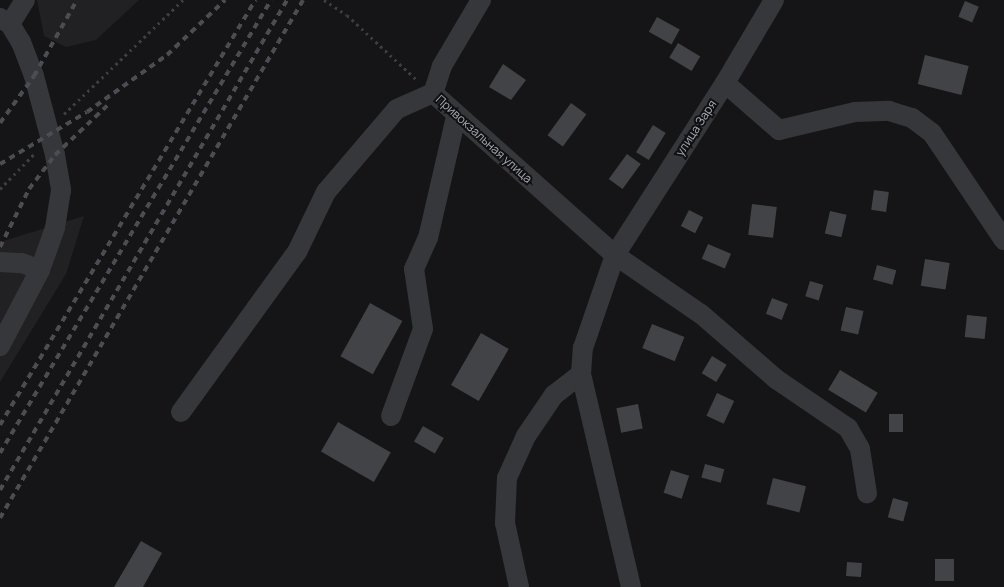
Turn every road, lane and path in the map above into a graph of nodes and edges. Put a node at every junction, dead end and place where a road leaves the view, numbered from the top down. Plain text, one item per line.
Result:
1 (25, 0) edge
2 (183, 0) edge
3 (324, 0) edge
4 (481, 0) edge
5 (774, 0) edge
6 (5, 21) edge
7 (726, 83) junction
8 (433, 93) junction
9 (456, 117) junction
10 (50, 134) junction
11 (0, 189) edge
12 (1004, 240) edge
13 (615, 255) junction
14 (0, 262) edge
15 (40, 270) junction
16 (0, 346) edge
17 (581, 374) junction
18 (181, 412) dead end
19 (391, 416) dead end
20 (867, 493) dead end
21 (519, 587) edge
22 (631, 587) edge

1 - 6 street
2 - 10 path
3 - 8 path
4 - 8 street, Привокзальная улица
5 - 7 street, улица Заря
6 - 10 street
7 - 12 street
7 - 13 street, улица Заря
8 - 9 street, Привокзальная улица
8 - 18 street
9 - 13 street, Привокзальная улица
9 - 19 street
10 - 11 path
10 - 15 street
13 - 17 street, улица Заря
13 - 20 street, Привокзальная улица
14 - 15 street
15 - 16 street
17 - 21 street
17 - 22 street, улица Заря

